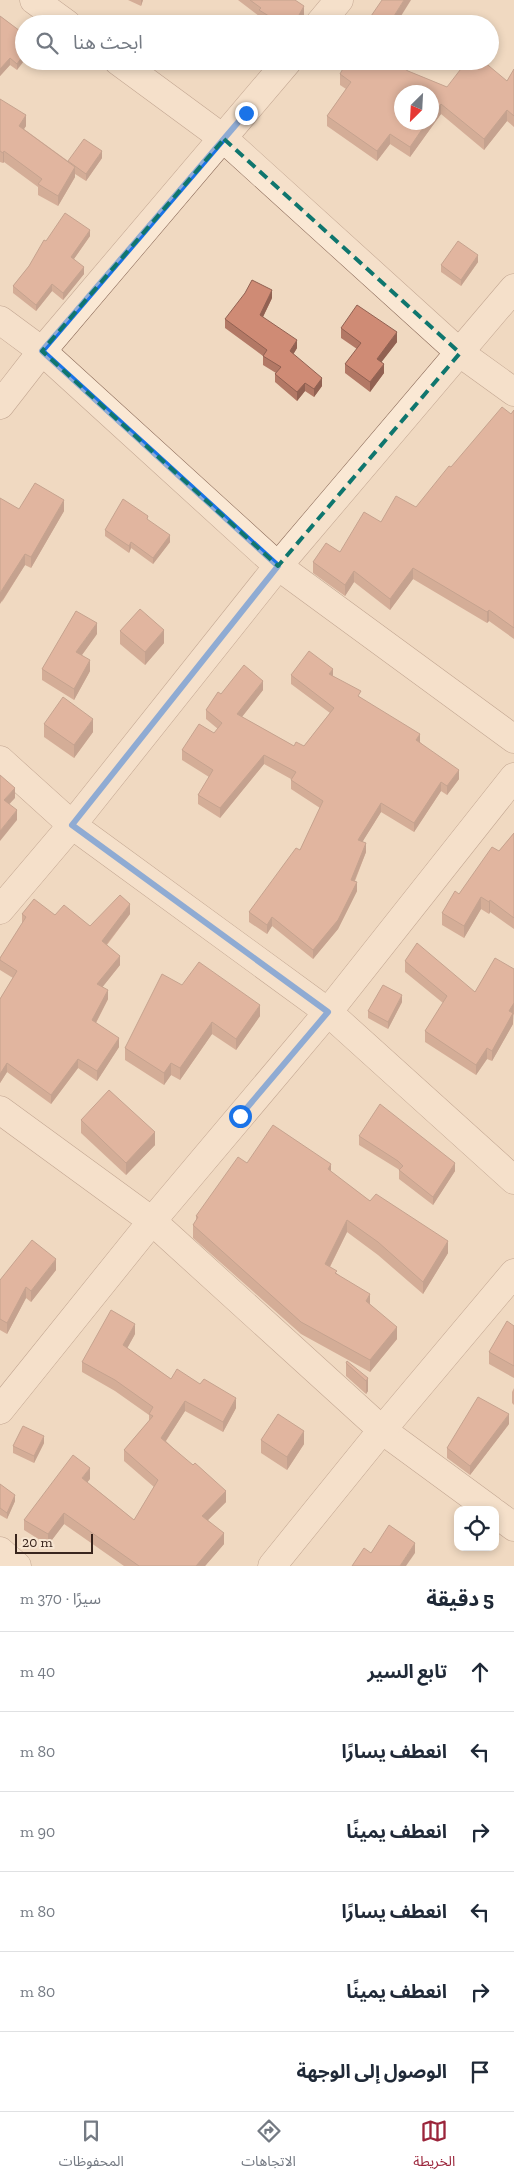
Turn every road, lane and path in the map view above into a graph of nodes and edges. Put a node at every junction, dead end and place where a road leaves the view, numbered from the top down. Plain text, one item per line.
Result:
1 (34, 0) edge
2 (339, 0) edge
3 (55, 15) edge
4 (326, 15) edge
5 (130, 70) edge
6 (281, 70) edge
7 (224, 139) junction
8 (514, 288) edge
9 (0, 320) edge
10 (42, 351) junction
11 (460, 353) junction
12 (514, 392) edge
13 (0, 405) edge
14 (278, 566) junction
15 (514, 739) edge
16 (0, 760) edge
17 (514, 777) edge
18 (72, 825) junction
19 (0, 910) edge
20 (328, 1012) junction
21 (0, 1110) edge
22 (514, 1180) edge
23 (152, 1221) junction
24 (514, 1273) edge
25 (0, 1410) edge
26 (382, 1430) junction
27 (486, 1506) edge
28 (499, 1516) edge
29 (514, 1527) edge
30 (0, 1551) edge
31 (17, 1566) edge
32 (272, 1566) edge

1 - 3 street
2 - 4 street
5 - 7 street
6 - 7 street
7 - 10 street
7 - 11 street
8 - 11 street
9 - 10 street
10 - 13 street
10 - 14 street
11 - 12 street
11 - 14 street
14 - 15 street
14 - 18 street
16 - 18 street
17 - 20 street
18 - 19 street
18 - 20 street
20 - 22 street
20 - 23 street
21 - 23 street
23 - 25 street
23 - 26 street
24 - 26 street
26 - 27 street
26 - 32 street
28 - 29 street
30 - 31 street

